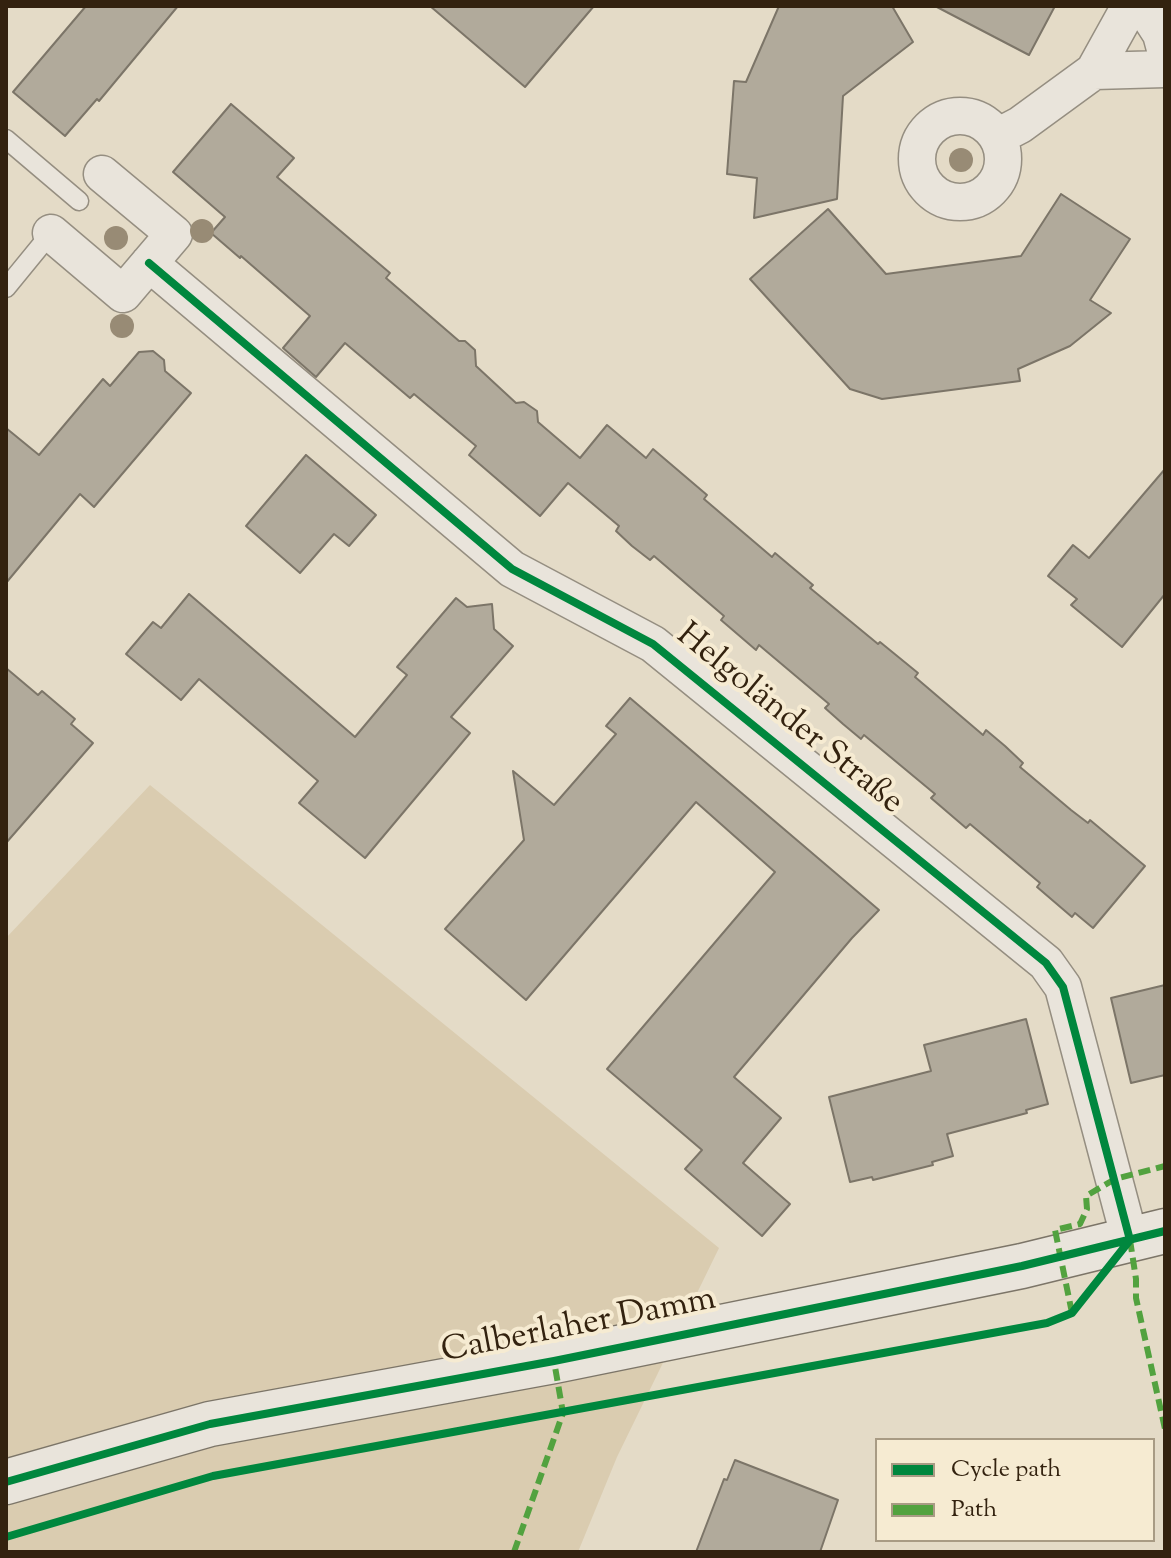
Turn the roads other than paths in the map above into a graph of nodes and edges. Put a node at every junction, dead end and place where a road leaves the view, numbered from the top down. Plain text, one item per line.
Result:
1 (1130, 6) edge
2 (1143, 6) edge
3 (1165, 49) edge
4 (1165, 69) edge
5 (1094, 71) junction
6 (997, 137) dead end
7 (6, 139) edge
8 (102, 174) dead end
9 (79, 201) dead end
10 (51, 233) joint
11 (149, 263) junction
12 (6, 288) edge
13 (1148, 1235) edge
14 (6, 1482) edge

1 - 5 street
2 - 3 street
4 - 5 street
5 - 6 street
7 - 9 lane
8 - 11 street
10 - 11 street
10 - 12 lane
11 - 13 street, Helgoländer Straße
13 - 14 street, Calberlaher Damm

